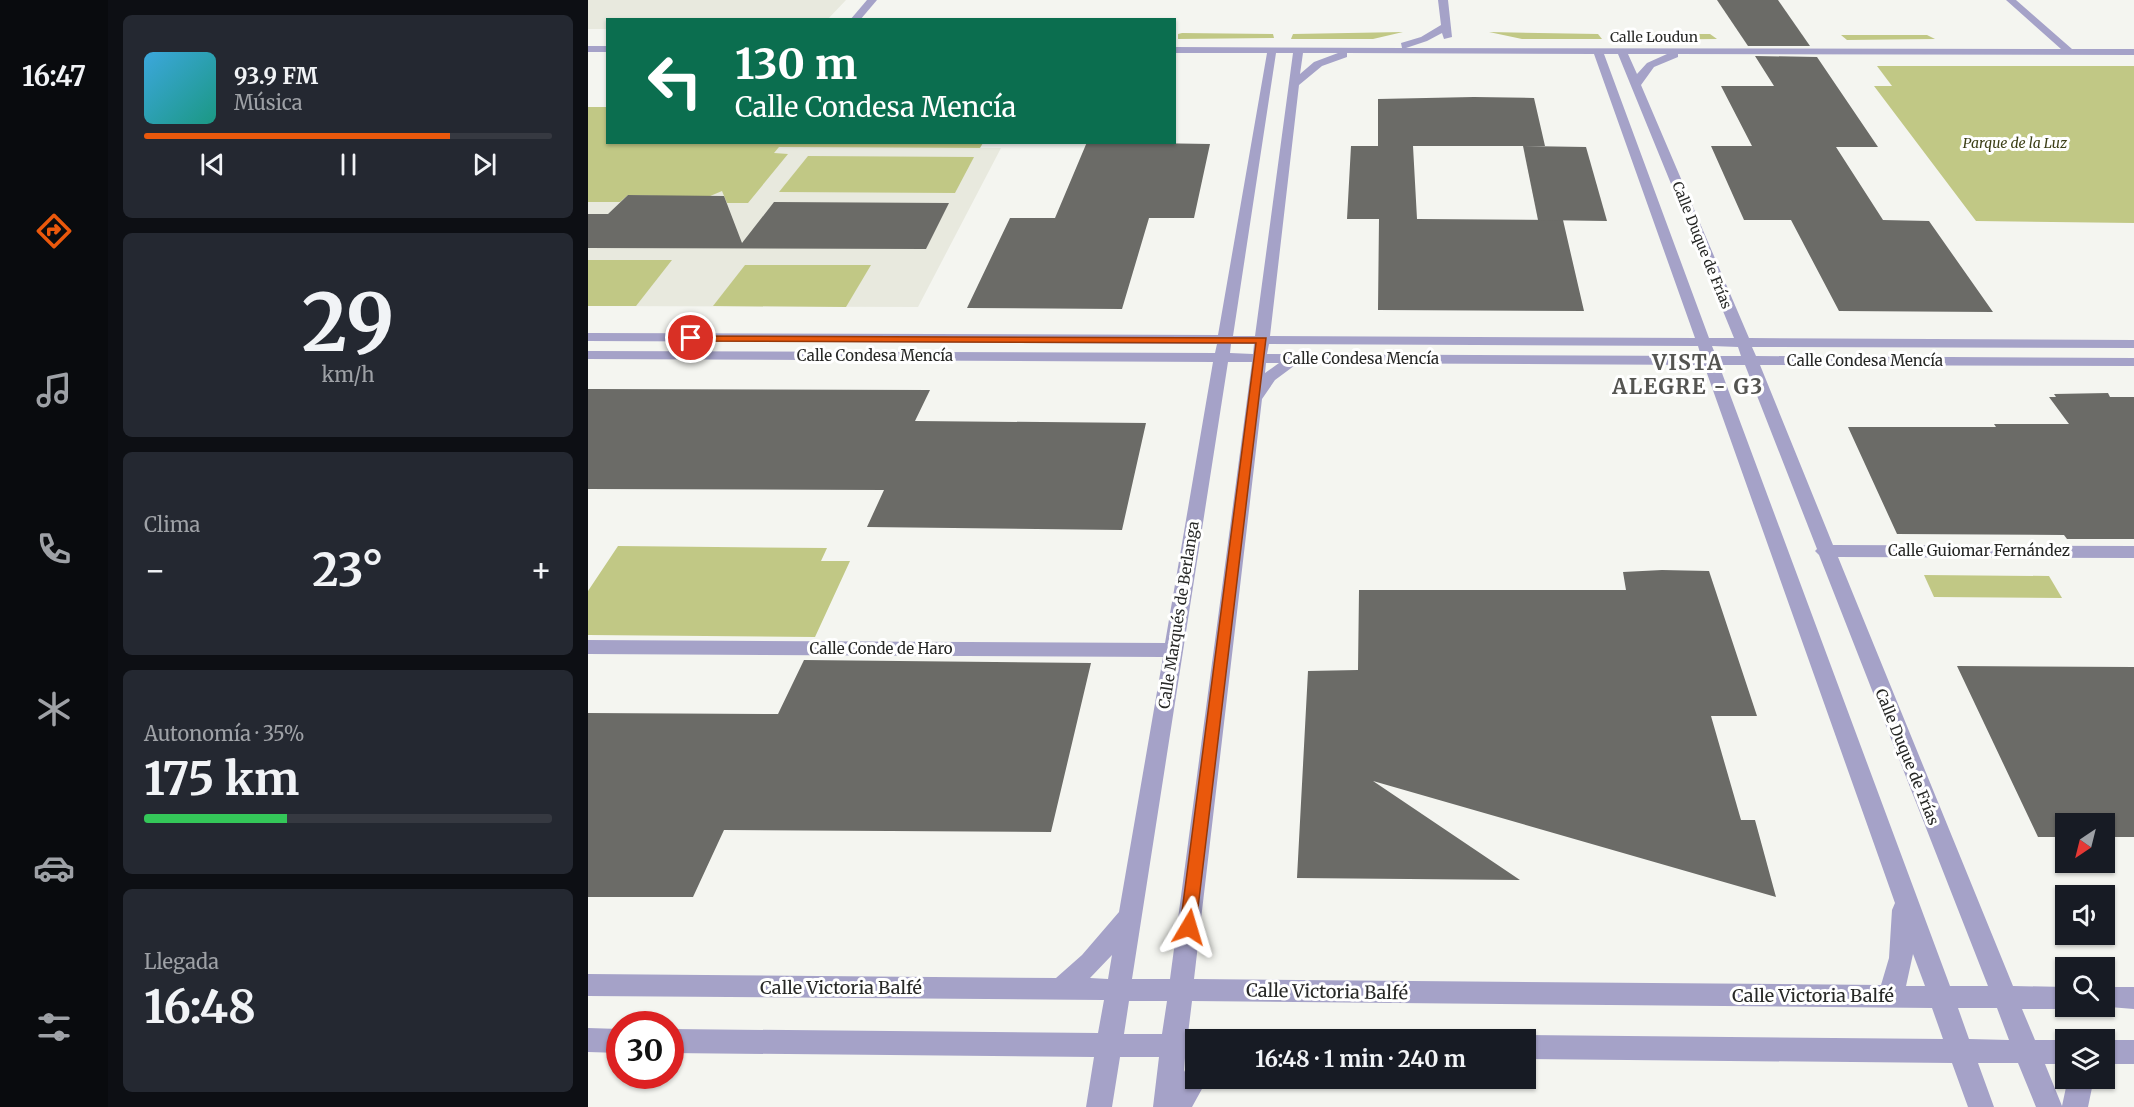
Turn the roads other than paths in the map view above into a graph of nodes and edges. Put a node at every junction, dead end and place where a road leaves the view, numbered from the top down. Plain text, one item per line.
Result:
1 (872, 0) edge
2 (1443, 0) edge
3 (2011, 0) edge
4 (856, 18) edge
5 (1446, 26) junction
6 (2041, 26) junction
7 (588, 49) edge
8 (606, 49) edge
9 (1176, 50) edge
10 (1207, 50) junction
11 (1272, 50) junction
12 (1298, 50) junction
13 (1365, 50) junction
14 (1385, 50) junction
15 (1449, 50) junction
16 (1532, 50) junction
17 (1598, 51) junction
18 (1622, 51) junction
19 (1690, 51) junction
20 (1998, 51) junction
21 (2069, 51) junction
22 (2134, 52) edge
23 (1582, 62) dead end
24 (1593, 67) dead end
25 (1266, 84) junction
26 (1294, 84) junction
27 (1611, 84) junction
28 (1636, 86) junction
29 (1692, 311) junction
30 (1228, 315) junction
31 (588, 338) edge
32 (1182, 340) junction
33 (1262, 340) junction
34 (1670, 342) junction
35 (1703, 342) junction
36 (1743, 342) junction
37 (2134, 344) edge
38 (1223, 349) junction
39 (588, 355) edge
40 (1260, 358) junction
41 (1295, 358) junction
42 (1710, 360) junction
43 (1749, 360) junction
44 (1786, 360) junction
45 (2134, 362) edge
46 (1254, 400) junction
47 (1767, 406) junction
48 (1824, 551) junction
49 (2134, 552) edge
50 (588, 647) edge
51 (1174, 650) junction
52 (1905, 899) junction
53 (1130, 915) junction
54 (588, 985) edge
55 (1060, 990) junction
56 (1118, 990) junction
57 (1181, 990) junction
58 (1891, 996) junction
59 (1941, 997) junction
60 (2005, 998) junction
61 (2055, 998) edge
62 (2115, 998) edge
63 (2134, 998) edge
64 (588, 1040) edge
65 (606, 1041) edge
66 (684, 1041) edge
67 (1109, 1044) junction
68 (1185, 1046) edge
69 (1536, 1047) edge
70 (2027, 1052) junction
71 (2055, 1052) edge
72 (2115, 1052) edge
73 (2134, 1052) edge
74 (1961, 1053) junction
75 (1188, 1089) edge
76 (2079, 1089) edge
77 (1099, 1107) edge
78 (1166, 1107) edge
79 (1178, 1107) edge
80 (1981, 1107) edge
81 (2049, 1107) edge
82 (2075, 1107) edge

1 - 4 street
2 - 5 street
3 - 6 street
5 - 14 street
5 - 15 street
6 - 20 street
6 - 21 street
7 - 8 street
9 - 10 street, Calle Loudun
10 - 11 street, Calle Loudun
10 - 25 street
11 - 12 street, Calle Loudun
11 - 25 street, Calle Marqués de Berlanga
12 - 13 street, Calle Loudun
12 - 26 street
13 - 14 street, Calle Loudun
13 - 26 street
14 - 15 street, Calle Loudun
15 - 16 street, Calle Loudun
16 - 17 street, Calle Loudun
16 - 23 street
17 - 18 street, Calle Loudun
17 - 27 street, Calle Duque de Frías
18 - 19 street, Calle Loudun
18 - 28 street, Calle Duque de Frías
19 - 20 street, Calle Loudun
19 - 28 street
20 - 21 street, Calle Loudun
21 - 22 street, Calle Loudun
24 - 27 street, Calle Duque de Frías
25 - 30 street, Calle Marqués de Berlanga
26 - 33 street
27 - 29 street, Calle Duque de Frías
28 - 36 street, Calle Duque de Frías
29 - 34 street
29 - 35 street, Calle Duque de Frías
30 - 32 street
30 - 38 street, Calle Marqués de Berlanga
31 - 32 street, Calle Condesa Mencía
32 - 38 street, Calle Condesa Mencía
33 - 34 street, Calle Condesa Mencía
33 - 38 street, Calle Condesa Mencía
33 - 40 street
34 - 35 street, Calle Condesa Mencía
35 - 36 street, Calle Condesa Mencía
35 - 42 street, Calle Duque de Frías
36 - 37 street, Calle Condesa Mencía
36 - 43 street, Calle Duque de Frías
38 - 39 street, Calle Condesa Mencía
38 - 40 street, Calle Condesa Mencía
38 - 51 street, Calle Marqués de Berlanga
40 - 41 street, Calle Condesa Mencía
40 - 46 street
41 - 42 street, Calle Condesa Mencía
41 - 46 street
42 - 43 street, Calle Condesa Mencía
42 - 52 street, Calle Duque de Frías
43 - 44 street, Calle Condesa Mencía
43 - 47 street, Calle Duque de Frías
44 - 45 street, Calle Condesa Mencía
44 - 47 street, Calle Duque de Frías
46 - 57 street
47 - 48 street, Calle Duque de Frías
48 - 49 street, Calle Guiomar Fernández
48 - 60 street, Calle Duque de Frías
50 - 51 street, Calle Conde de Haro
51 - 53 street, Calle Marqués de Berlanga
52 - 58 street, Calle Duque de Frías
52 - 59 street, Calle Duque de Frías
53 - 55 street
53 - 56 street, Calle Marqués de Berlanga
54 - 55 street, Calle Victoria Balfé
55 - 56 street, Calle Victoria Balfé
56 - 57 street, Calle Victoria Balfé
56 - 67 street, Calle Marqués de Berlanga
57 - 58 street, Calle Victoria Balfé
57 - 68 street
58 - 59 street, Calle Victoria Balfé
59 - 60 street, Calle Victoria Balfé
59 - 74 street, Calle Duque de Frías
60 - 61 street, Calle Victoria Balfé
60 - 70 street, Calle Duque de Frías
62 - 63 street
64 - 65 street
66 - 67 street
67 - 68 street
67 - 77 street, Calle Marqués de Berlanga
68 - 78 street
69 - 74 street
70 - 71 street
70 - 74 street
70 - 81 street, Calle Duque de Frías
72 - 73 street
74 - 80 street, Calle Duque de Frías
75 - 79 street
76 - 82 street

